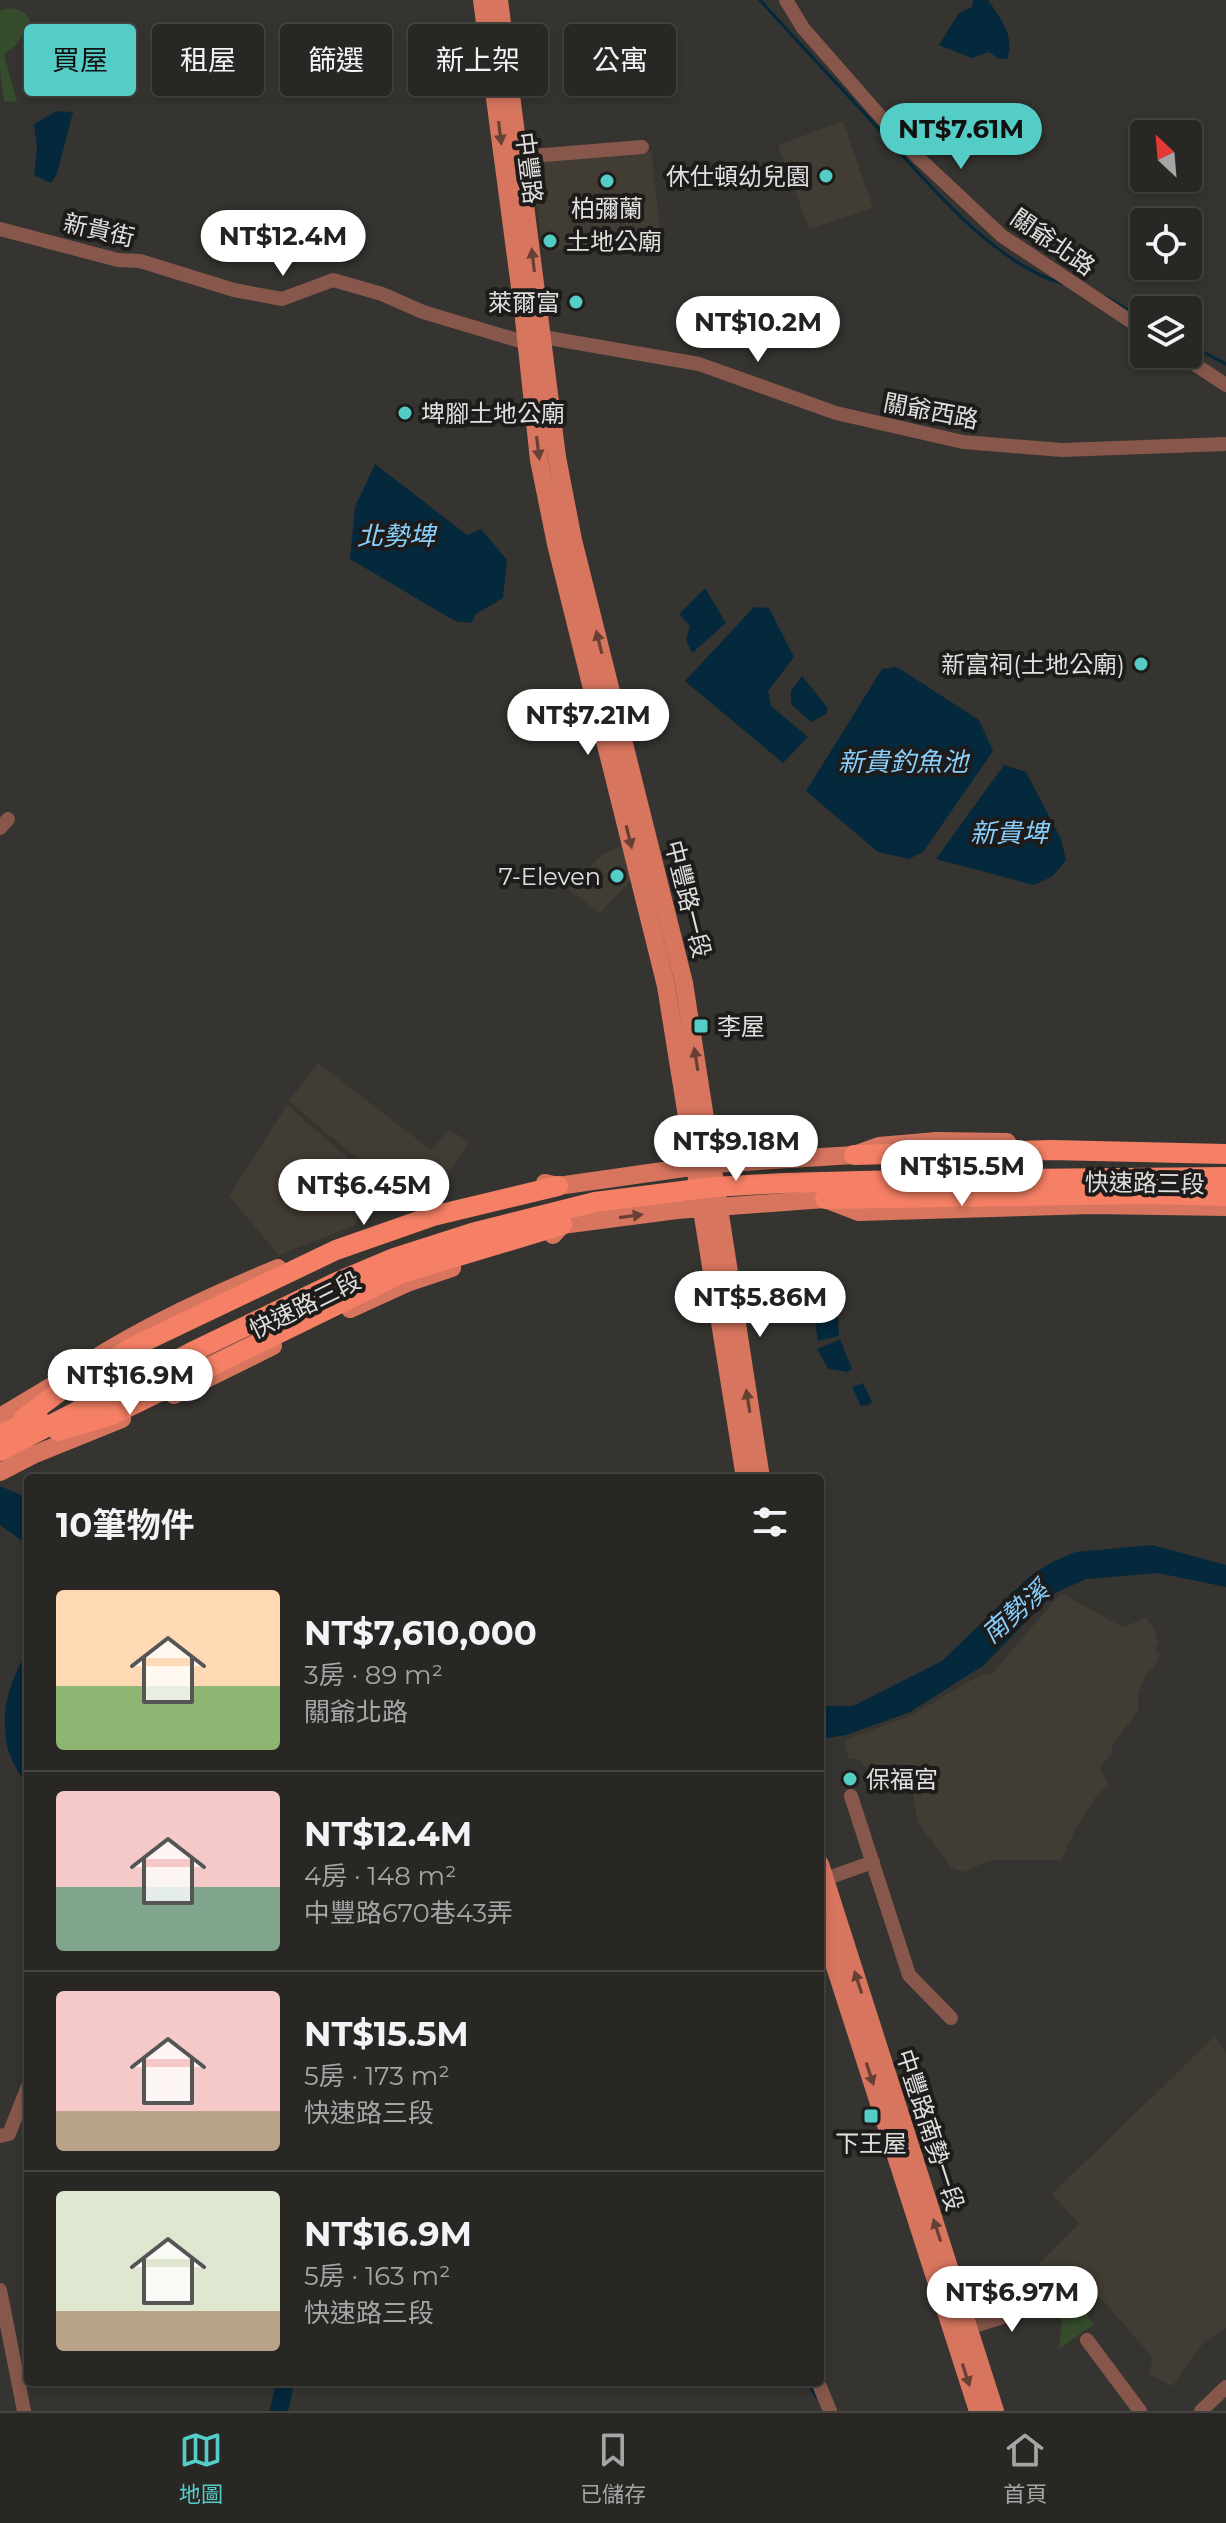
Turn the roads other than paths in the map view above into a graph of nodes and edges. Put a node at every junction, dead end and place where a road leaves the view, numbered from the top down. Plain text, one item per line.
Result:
1 (482, 0) edge
2 (499, 0) edge
3 (786, 0) edge
4 (642, 147) dead end
5 (520, 157) junction
6 (0, 229) edge
7 (333, 280) joint
8 (1130, 321) edge
9 (535, 340) junction
10 (1200, 368) edge
11 (1226, 385) edge
12 (1226, 444) edge
13 (1226, 1146) edge
14 (1096, 1150) junction
15 (1226, 1154) edge
16 (854, 1155) junction
17 (1226, 1161) edge
18 (703, 1165) junction
19 (1226, 1168) edge
20 (1226, 1177) edge
21 (1095, 1184) junction
22 (558, 1186) junction
23 (1226, 1187) edge
24 (1226, 1196) edge
25 (825, 1199) junction
26 (1094, 1205) junction
27 (709, 1207) junction
28 (1226, 1207) edge
29 (562, 1225) junction
30 (192, 1315) junction
31 (212, 1355) junction
32 (224, 1372) junction
33 (3, 1436) edge
34 (33, 1455) junction
35 (0, 1472) edge
36 (744, 1474) edge
37 (760, 1474) edge
38 (851, 1796) dead end
39 (873, 1862) junction
40 (824, 1874) edge
41 (824, 1881) edge
42 (824, 1932) edge
43 (951, 2018) dead end
44 (24, 2096) edge
45 (0, 2136) edge
46 (0, 2290) edge
47 (1045, 2304) dead end
48 (968, 2328) junction
49 (1087, 2340) dead end
50 (820, 2386) edge
51 (1226, 2387) edge
52 (24, 2411) edge
53 (830, 2411) edge
54 (978, 2411) edge
55 (995, 2411) edge
56 (1140, 2411) edge
57 (1201, 2411) edge

1 -> 9 main road, 中豐路
2 - 5 main road, 中豐路
3 - 8 street, 關爺北路
4 - 5 street
9 -> 5 main road, 中豐路
6 - 7 street, 新貴街
7 - 9 street, 關爺西路
9 - 12 street, 關爺西路
9 - 18 main road, 中豐路一段
10 - 11 street
13 - 14 main road, 快速路三段
14 - 16 main road, 快速路三段
14 - 17 street, 快速路三段
14 - 21 street
15 - 16 highway
16 - 18 main road, 快速路三段
18 - 22 main road, 快速路三段
18 - 27 main road, 中豐路一段
19 - 33 highway
20 - 33 highway
21 - 23 street, 快速路三段
21 - 25 street, 快速路三段
21 - 26 street
22 - 30 main road, 快速路三段
22 - 33 highway
24 - 25 highway
25 - 26 main road, 快速路三段
25 - 27 main road, 快速路三段
26 - 28 main road, 快速路三段
29 -> 27 main road, 快速路三段
27 - 36 main road, 中豐路一段
37 -> 27 main road, 中豐路一段
29 - 31 street, 快速路三段
29 - 32 main road, 快速路三段
29 - 33 highway
30 - 31 street
30 - 33 main road, 快速路三段
31 - 32 street
31 - 34 street, 快速路三段
32 - 34 main road, 快速路三段
34 - 35 main road
38 - 39 street
39 - 40 street
39 - 43 street
48 -> 41 main road, 中豐路南勢一段
42 -> 54 main road, 中豐路南勢一段
44 - 45 street
46 - 52 street
47 - 48 street
48 - 55 main road, 中豐路南勢一段
49 - 56 street
50 - 53 street
51 - 57 street

